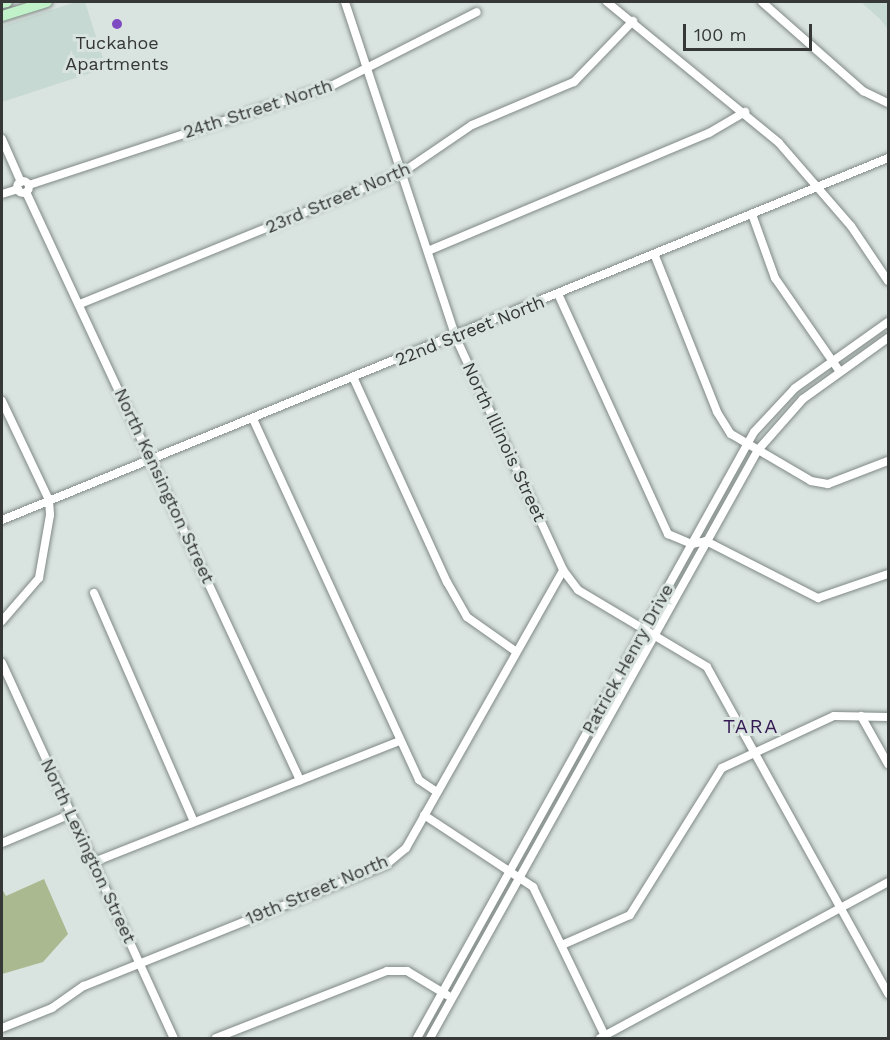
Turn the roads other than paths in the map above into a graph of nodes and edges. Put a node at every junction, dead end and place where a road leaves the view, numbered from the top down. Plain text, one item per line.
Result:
1 (7, 2) edge
2 (47, 2) edge
3 (345, 2) edge
4 (607, 2) edge
5 (762, 2) edge
6 (2, 3) edge
7 (477, 12) dead end
8 (2, 16) edge
9 (633, 21) junction
10 (367, 71) junction
11 (888, 103) edge
12 (745, 112) junction
13 (2, 139) edge
14 (888, 158) edge
15 (403, 172) junction
16 (23, 187) junction
17 (818, 187) junction
18 (2, 194) edge
19 (753, 216) junction
20 (428, 251) junction
21 (655, 256) junction
22 (888, 281) edge
23 (559, 296) junction
24 (80, 304) junction
25 (888, 322) edge
26 (456, 338) junction
27 (888, 338) edge
28 (833, 361) junction
29 (840, 372) junction
30 (353, 377) junction
31 (2, 401) edge
32 (253, 419) junction
33 (747, 443) junction
34 (758, 450) junction
35 (152, 460) junction
36 (888, 461) edge
37 (49, 500) junction
38 (2, 520) edge
39 (706, 541) junction
40 (692, 544) junction
41 (563, 570) junction
42 (888, 574) edge
43 (93, 593) dead end
44 (2, 621) edge
45 (644, 630) junction
46 (653, 635) junction
47 (515, 651) junction
48 (2, 663) edge
49 (861, 716) junction
50 (888, 717) edge
51 (400, 741) junction
52 (755, 749) junction
53 (888, 764) edge
54 (300, 780) junction
55 (437, 792) junction
56 (71, 814) junction
57 (424, 815) junction
58 (193, 820) junction
59 (2, 843) edge
60 (93, 862) junction
61 (511, 868) junction
62 (521, 874) junction
63 (888, 882) edge
64 (843, 907) junction
65 (562, 945) junction
66 (139, 963) junction
67 (443, 992) junction
68 (888, 994) edge
69 (452, 998) junction
70 (2, 1028) edge
71 (174, 1038) edge
72 (216, 1038) edge
73 (417, 1038) edge
74 (430, 1038) edge
75 (604, 1038) edge

1 - 6 main road
2 - 8 main road
3 - 10 street, North Illinois Street
4 - 9 street
5 - 11 street
7 - 10 street, 24th Street North
9 - 12 street
9 - 15 street, 23rd Street North
10 - 15 street, North Illinois Street
10 - 16 street, 24th Street North
12 - 17 street
12 - 20 street
13 - 16 street, North Kensington Street
14 - 17 street, 22nd Street North
15 - 20 street, North Illinois Street
15 - 24 street, 23rd Street North
16 - 18 street, 24th Street North
16 - 24 street, North Kensington Street
17 - 19 street, 22nd Street North
17 - 22 street
19 - 21 street, 22nd Street North
19 - 28 street
20 - 26 street, North Illinois Street
21 - 23 street, 22nd Street North
21 - 33 street
23 - 26 street, 22nd Street North
23 - 40 street
24 - 35 street, North Kensington Street
25 - 28 street, Patrick Henry Drive
26 - 30 street, 22nd Street North
26 - 41 street, North Illinois Street
27 - 29 street, Patrick Henry Drive
28 - 29 street
28 - 33 street, Patrick Henry Drive
29 - 34 street, Patrick Henry Drive
30 - 32 street, 22nd Street North
30 - 47 street
31 - 37 street
32 - 35 street, 22nd Street North
32 - 51 street
33 - 34 street
33 - 40 street, Patrick Henry Drive
34 - 36 street
34 - 39 street, Patrick Henry Drive
35 - 37 street, 22nd Street North
35 - 54 street, North Kensington Street
37 - 38 street, 22nd Street North
37 - 44 street
39 - 40 street
39 - 42 street
39 - 46 street, Patrick Henry Drive
40 - 45 street, Patrick Henry Drive
41 - 45 street, North Illinois Street
41 - 47 street, 19th Street North
43 - 58 street
45 - 46 street, North Illinois Street
45 - 61 street, Patrick Henry Drive
46 - 52 street, North Illinois Street
46 - 62 street, Patrick Henry Drive
47 - 55 street, 19th Street North
48 - 56 street, North Lexington Street
49 - 50 street
49 - 52 street
49 - 53 street
51 - 54 street
51 - 55 street
52 - 64 street, North Illinois Street
52 - 65 street
54 - 58 street
55 - 57 street, 19th Street North
56 - 59 street
56 - 60 street, North Lexington Street
57 - 61 street
57 - 66 street, 19th Street North
58 - 60 street
60 - 66 street, North Lexington Street
61 - 62 street
61 - 67 street, Patrick Henry Drive
62 - 65 street
62 - 69 street, Patrick Henry Drive
63 - 64 street
64 - 68 street, North Illinois Street
64 - 75 street
65 - 75 street
66 - 70 street, 19th Street North
66 - 71 street, North Lexington Street
67 - 69 street
67 - 72 street
67 - 73 street, Patrick Henry Drive
69 - 74 street, Patrick Henry Drive

